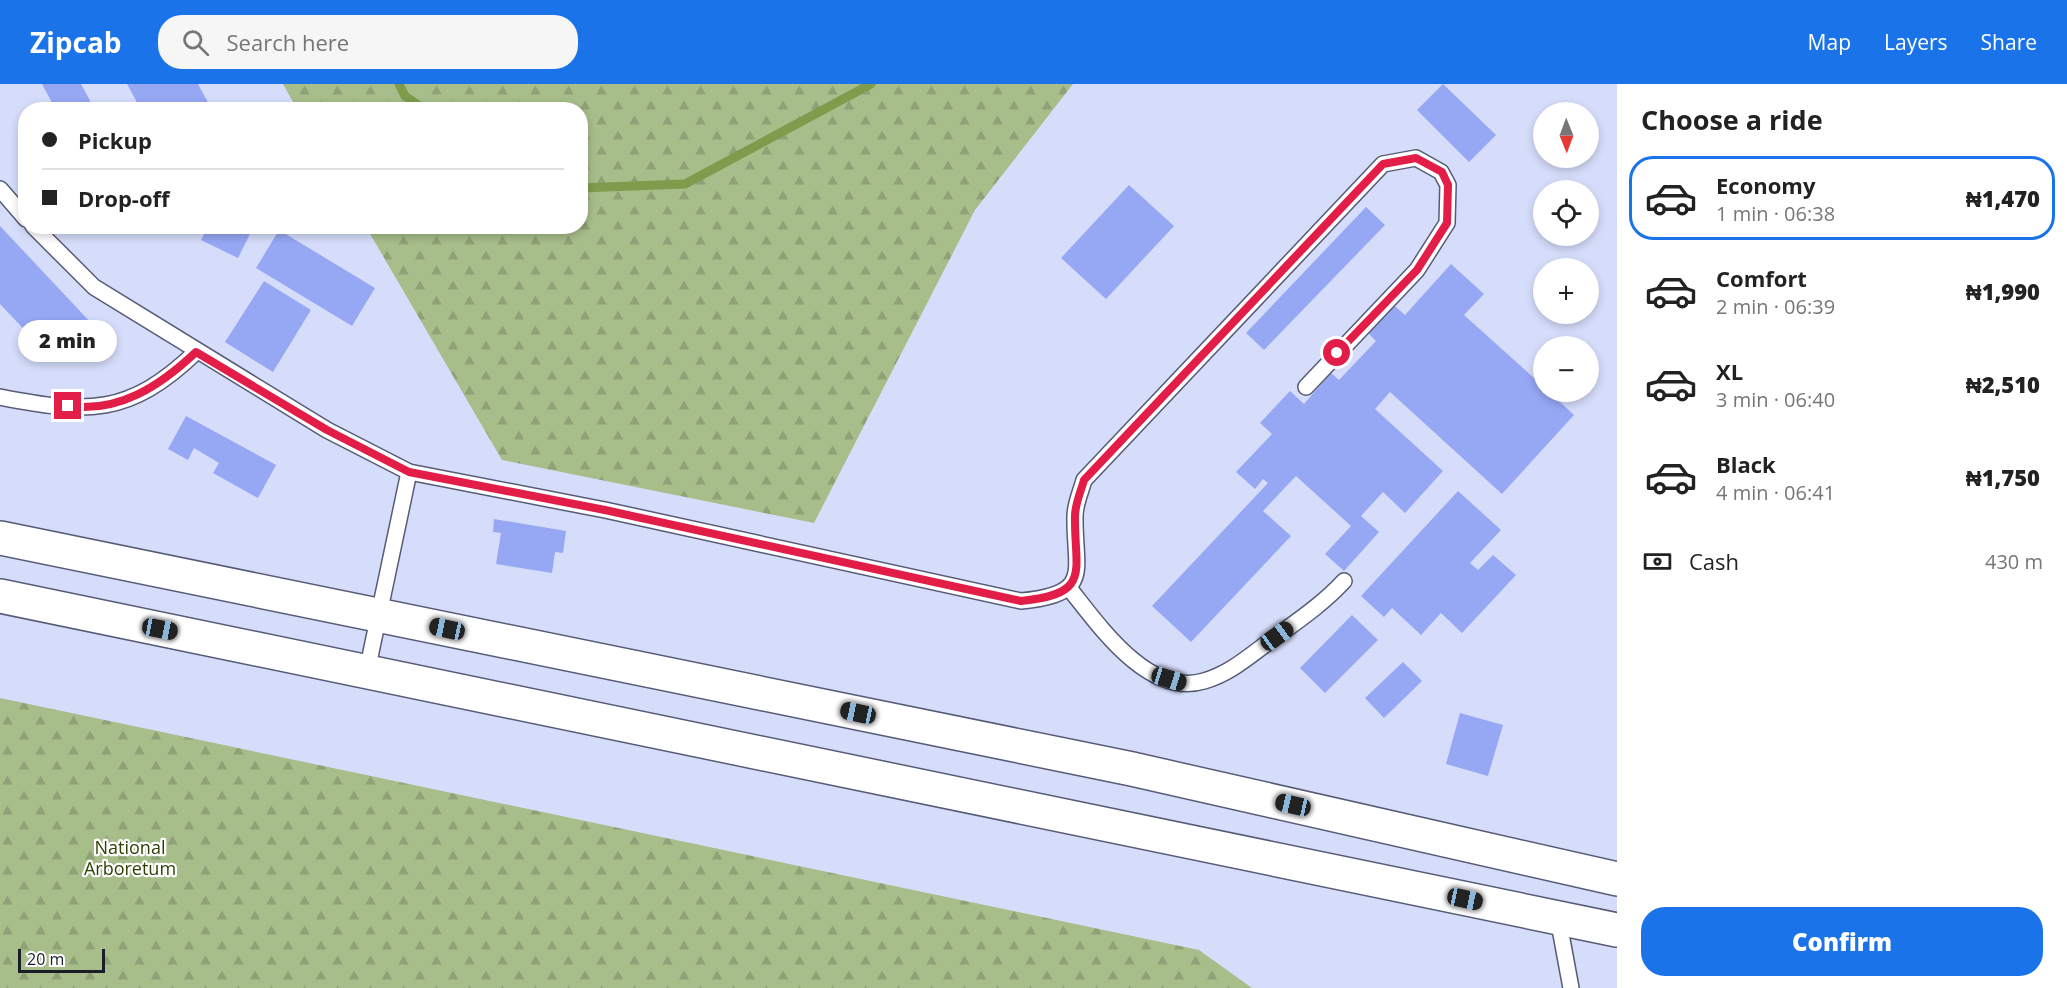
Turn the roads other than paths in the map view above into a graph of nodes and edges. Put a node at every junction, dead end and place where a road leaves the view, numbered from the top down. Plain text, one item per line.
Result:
1 (0, 189) edge
2 (18, 210) edge
3 (41, 234) edge
4 (196, 352) junction
5 (0, 386) edge
6 (1306, 387) dead end
7 (6, 398) edge
8 (409, 472) junction
9 (0, 538) edge
10 (1344, 581) dead end
11 (1070, 588) junction
12 (0, 596) edge
13 (379, 615) junction
14 (367, 671) junction
15 (1617, 879) edge
16 (1558, 918) junction
17 (1617, 930) edge
18 (1571, 988) edge

1 - 2 lane
3 - 4 lane
4 - 7 lane
4 - 8 lane
5 - 7 lane
6 - 11 lane
8 - 11 lane
8 - 13 lane
9 - 13 main road
10 - 11 lane
12 - 14 main road
13 - 14 lane
13 - 15 main road
14 - 16 main road
16 - 17 main road
16 - 18 lane

